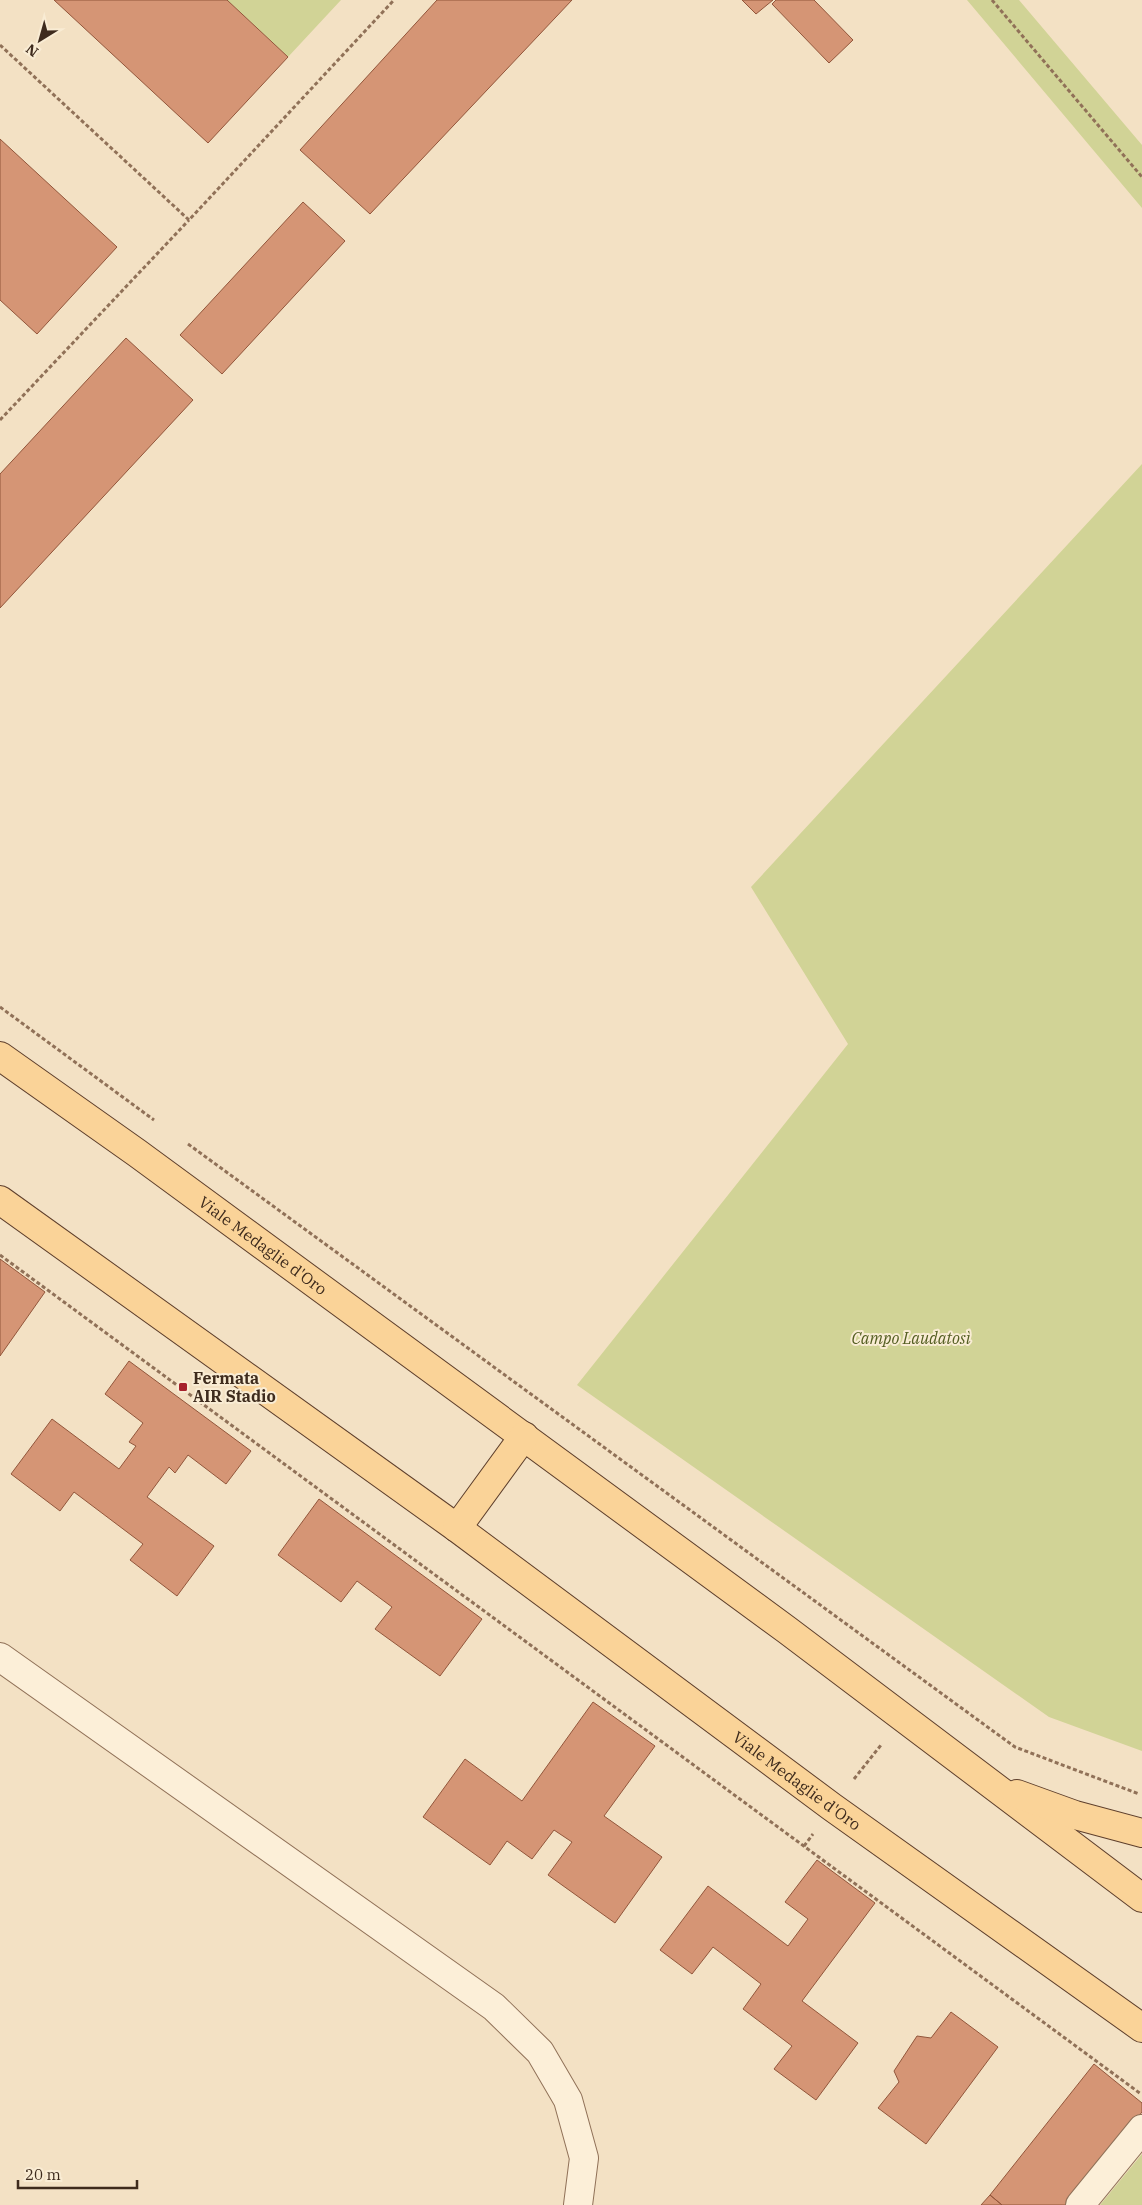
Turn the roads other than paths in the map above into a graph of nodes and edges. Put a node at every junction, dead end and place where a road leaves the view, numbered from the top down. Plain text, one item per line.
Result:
1 (0, 1056) edge
2 (0, 1200) edge
3 (524, 1436) junction
4 (457, 1528) junction
5 (0, 1657) edge
6 (990, 1784) junction
7 (1142, 1833) edge
8 (1142, 1898) edge
9 (1142, 2028) edge
10 (1142, 2129) edge
11 (578, 2205) edge
12 (1080, 2205) edge

1 - 3 main road, Viale Medaglie d'Oro
2 - 4 main road, Viale Medaglie d'Oro
3 - 4 main road
3 - 6 main road, Viale Medaglie d'Oro
4 - 9 main road, Viale Medaglie d'Oro
5 - 11 street
6 - 7 main road
6 - 8 main road, Viale Medaglie d'Oro
10 - 12 street

